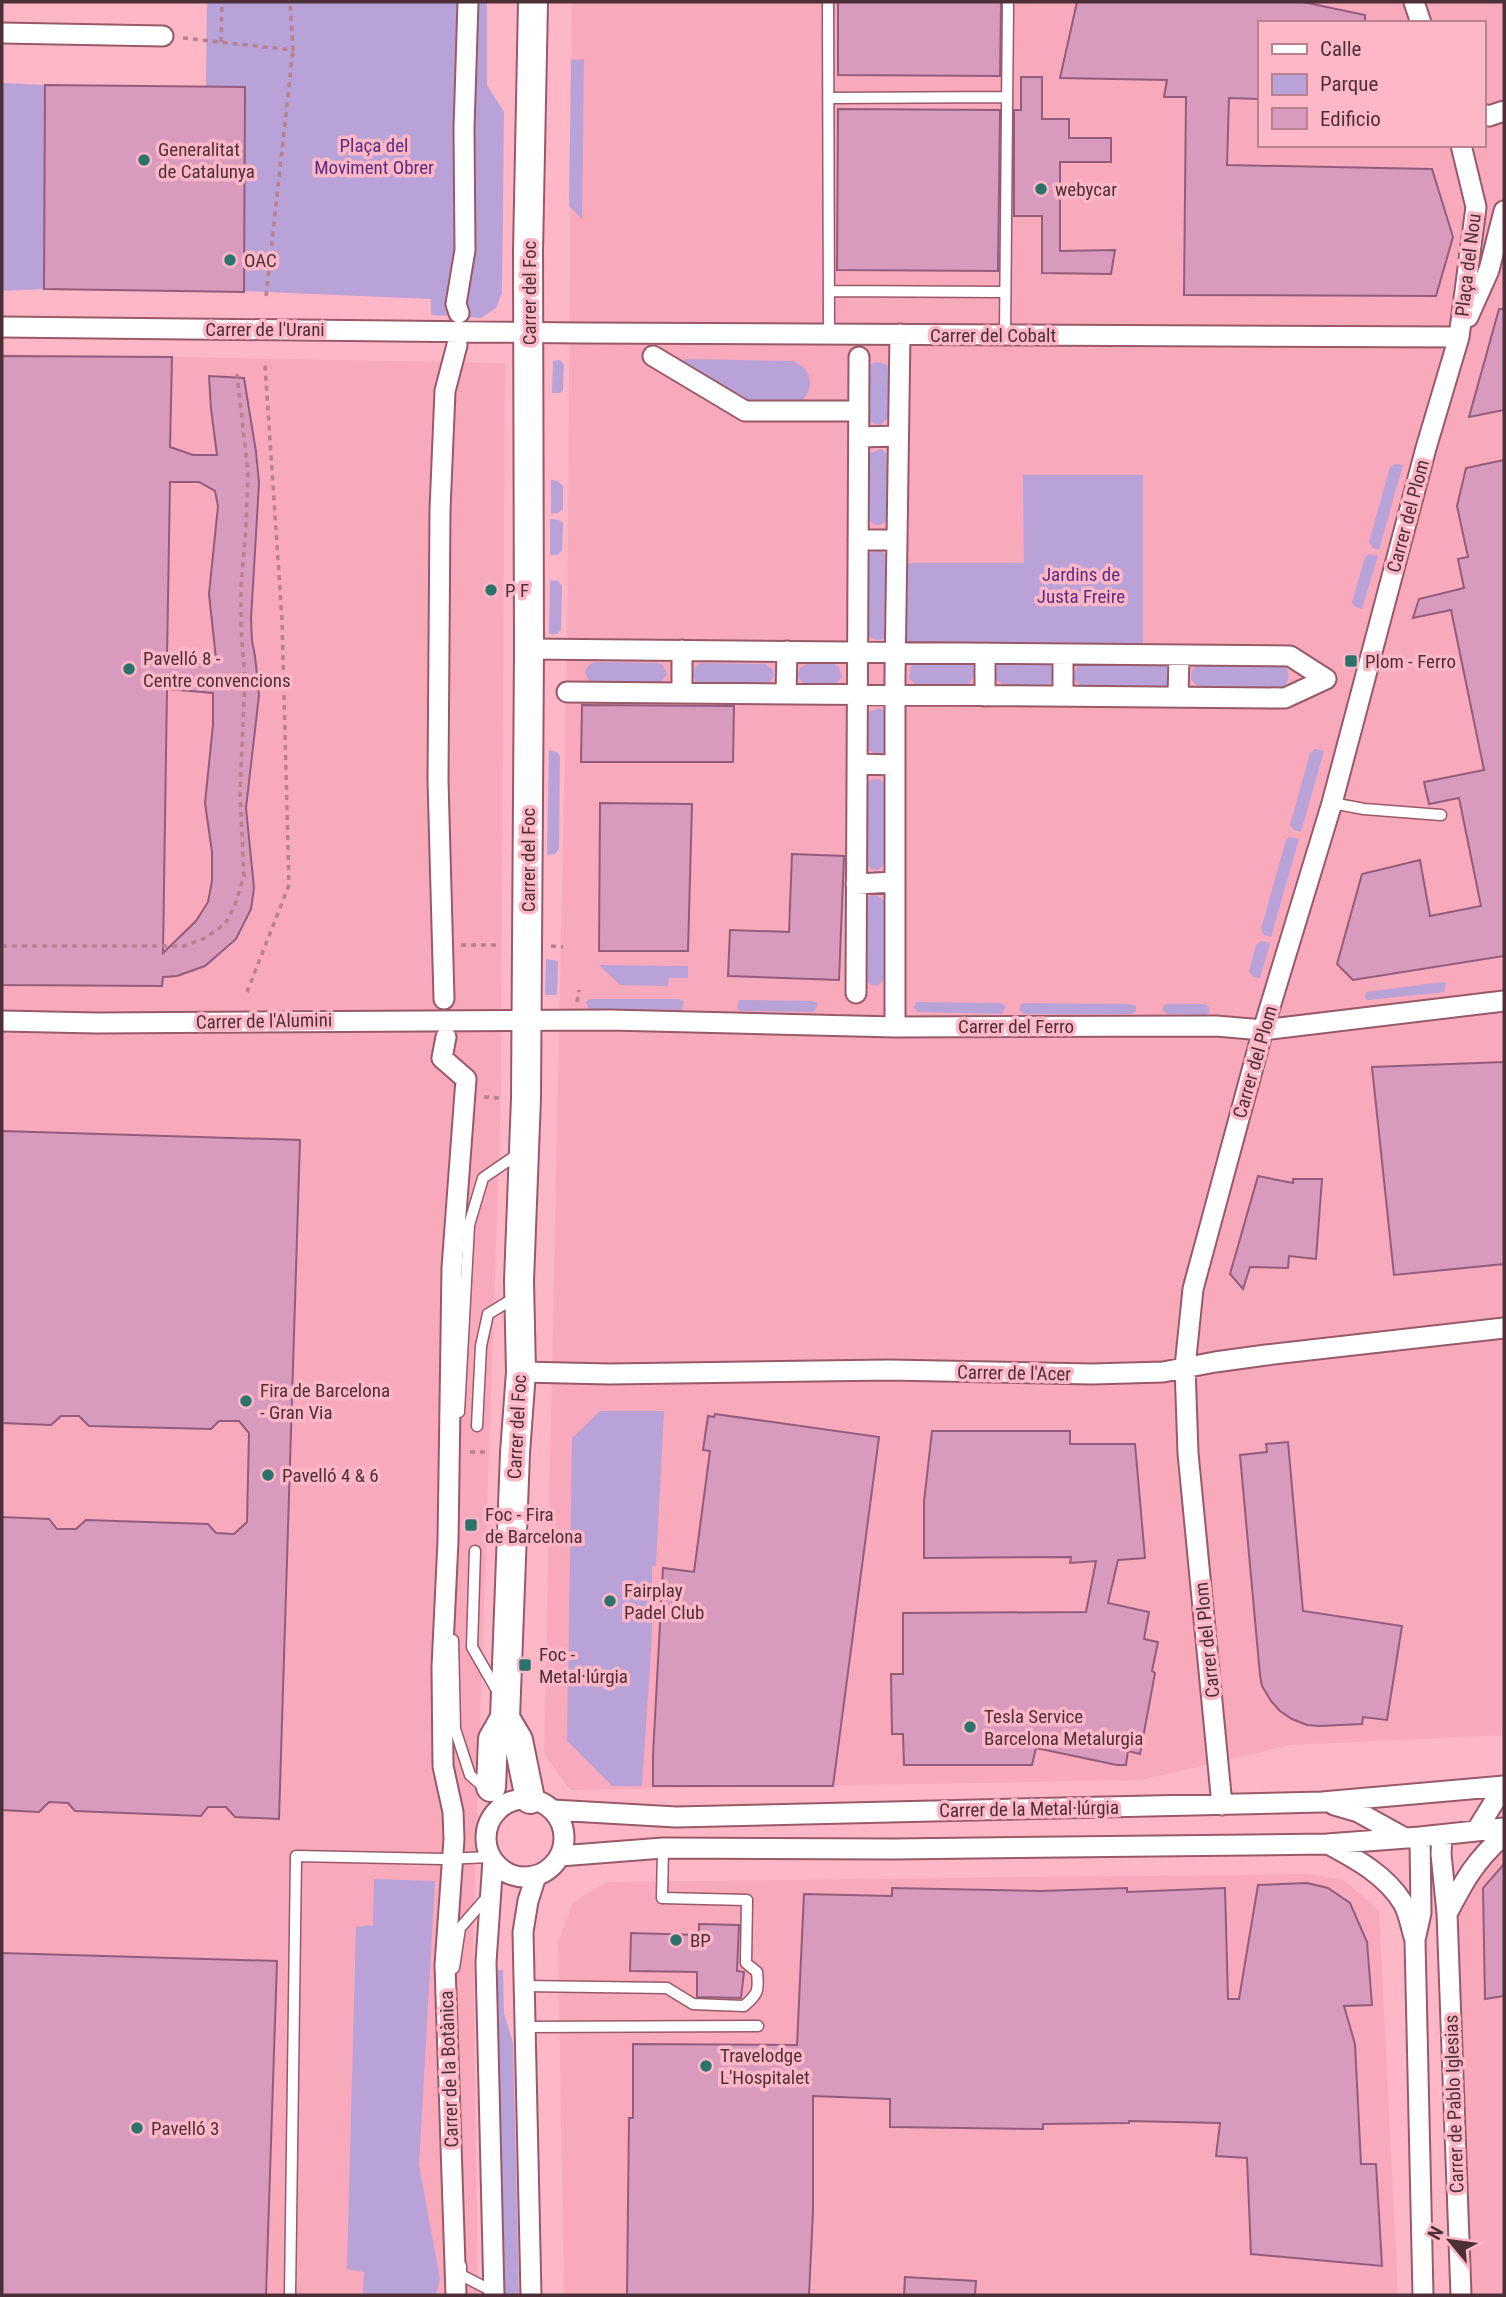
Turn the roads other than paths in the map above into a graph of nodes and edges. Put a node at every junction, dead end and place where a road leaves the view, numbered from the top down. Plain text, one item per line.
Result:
1 (467, 2) edge
2 (533, 2) edge
3 (828, 2) edge
4 (1008, 2) edge
5 (1414, 2) edge
6 (1422, 2) edge
7 (1420, 21) edge
8 (1421, 21) edge
9 (2, 33) edge
10 (163, 36) road end
11 (829, 97) junction
12 (1007, 97) junction
13 (1504, 111) edge
14 (1485, 115) edge
15 (1461, 147) edge
16 (1504, 211) edge
17 (830, 291) junction
18 (1005, 292) junction
19 (457, 309) dead end
20 (2, 327) edge
21 (528, 331) junction
22 (829, 334) junction
23 (900, 334) junction
24 (1005, 335) junction
25 (1458, 337) junction
26 (456, 350) dead end
27 (653, 356) dead end
28 (859, 357) dead end
29 (859, 411) junction
30 (898, 436) junction
31 (859, 437) junction
32 (858, 540) junction
33 (897, 540) junction
34 (529, 649) junction
35 (682, 650) junction
36 (788, 651) junction
37 (857, 651) junction
38 (895, 652) junction
39 (985, 653) junction
40 (1063, 654) junction
41 (1179, 655) junction
42 (566, 692) dead end
43 (682, 693) junction
44 (786, 694) junction
45 (857, 695) junction
46 (895, 695) junction
47 (985, 696) junction
48 (1063, 696) junction
49 (1178, 697) junction
50 (857, 764) junction
51 (895, 765) junction
52 (1332, 803) junction
53 (1441, 815) dead end
54 (895, 882) junction
55 (856, 884) junction
56 (856, 993) dead end
57 (444, 997) dead end
58 (1504, 1001) edge
59 (2, 1021) edge
60 (526, 1021) junction
61 (895, 1027) junction
62 (1263, 1030) junction
63 (446, 1037) dead end
64 (524, 1149) junction
65 (519, 1295) junction
66 (1504, 1328) edge
67 (1185, 1367) junction
68 (521, 1372) junction
69 (477, 1426) dead end
70 (475, 1551) dead end
71 (505, 1712) junction
72 (1504, 1786) edge
73 (491, 1790) junction
74 (1322, 1802) junction
75 (542, 1804) junction
76 (1222, 1805) junction
77 (493, 1816) junction
78 (1504, 1828) edge
79 (1476, 1831) junction
80 (1504, 1835) edge
81 (1413, 1838) junction
82 (1327, 1844) junction
83 (1442, 1844) junction
84 (663, 1848) junction
85 (453, 1851) junction
86 (560, 1856) junction
87 (492, 1859) junction
88 (536, 1876) junction
89 (491, 1893) junction
90 (1447, 1913) junction
91 (1415, 1940) junction
92 (524, 1986) junction
93 (758, 2026) dead end
94 (525, 2027) junction
95 (494, 2294) edge
96 (290, 2295) edge
97 (456, 2295) edge
98 (531, 2295) edge
99 (1423, 2295) edge
100 (1461, 2295) edge

1 - 19 street
2 - 21 street, Carrer del Foc
3 - 11 lane
4 - 12 lane
5 - 7 street
6 - 8 street
9 - 10 street
11 - 12 lane
11 - 17 lane
12 - 18 lane
13 - 14 street
15 - 25 street, Plaça del Nou
16 - 25 street, Plaça del Nou
17 - 18 lane
17 - 22 lane
18 - 24 lane
20 - 21 street, Carrer de l'Urani
21 - 22 street, Carrer del Cobalt
21 - 34 street, Carrer del Foc
22 - 23 street, Carrer del Cobalt
23 - 24 street, Carrer del Cobalt
23 - 30 street
24 - 25 street, Carrer del Cobalt
25 - 52 street, Carrer del Plom
26 - 57 street
27 - 29 street
28 - 29 street
29 - 31 street
30 - 31 street
30 - 33 street
31 - 32 street
32 - 33 street
32 - 37 street
33 - 38 street
34 - 35 street
34 - 60 street, Carrer del Foc
35 - 36 street
35 - 43 street
36 - 37 street
36 - 44 street
37 - 38 street
37 - 45 street
38 - 39 street
38 - 46 street
39 - 40 street
39 - 47 street
40 - 41 street
40 - 48 street
41 - 49 street
41 - 49 street
42 - 43 street
43 - 44 street
44 - 45 street
45 - 46 street
45 - 50 street
46 - 47 street
46 - 51 street
47 - 48 street
48 - 49 street
50 - 51 street
50 - 55 street
51 - 54 street
52 - 53 lane
52 - 62 street, Carrer del Plom
54 - 55 street
54 - 61 street
55 - 56 street
58 - 62 street, Carrer del Ferro
59 - 60 street, Carrer de l'Alumini
60 - 61 street, Carrer del Ferro
60 - 64 street, Carrer del Foc
61 - 62 street, Carrer del Ferro
62 - 67 street, Carrer del Plom
63 - 85 street
64 - 65 street, Carrer del Foc
64 - 73 lane
65 - 68 street, Carrer del Foc
65 - 69 lane
66 - 67 street, Carrer de l'Acer
67 - 68 street, Carrer de l'Acer
67 - 76 street, Carrer del Plom
68 - 71 street, Carrer del Foc
70 - 71 lane
71 - 73 street, Carrer del Foc
71 - 75 street, Carrer del Foc
72 - 74 street, Carrer de la Metal·lúrgia
72 - 79 street
73 - 77 street, Carrer del Foc
74 - 76 street, Carrer de la Metal·lúrgia
74 - 81 street
75 - 76 street, Carrer de la Metal·lúrgia
75 - 77 street
75 - 86 street
77 - 87 street
78 - 79 street, Carrer de la Metal·lúrgia
79 - 83 street, Carrer de la Metal·lúrgia
80 - 90 street, Carrer de Pablo Iglesias
81 - 82 street, Carrer de la Metal·lúrgia
81 - 83 street, Carrer de la Metal·lúrgia
81 - 91 street, Carrer de Pablo Iglesias
82 - 84 street, Carrer de la Metal·lúrgia
82 - 91 street, Carrer de Pablo Iglesias
83 - 90 street, Carrer de Pablo Iglesias
84 - 86 street, Carrer de la Metal·lúrgia
84 - 92 lane
85 - 87 lane
85 - 96 lane
85 - 97 street, Carrer de la Botànica
86 - 88 street
87 - 88 street
87 - 89 street, Carrer de la Botànica
88 - 92 street
89 - 95 street, Carrer de la Botànica
89 - 95 lane
90 - 100 street, Carrer de Pablo Iglesias
91 - 99 street, Carrer de Pablo Iglesias
92 - 94 street
93 - 94 lane
94 - 98 street

